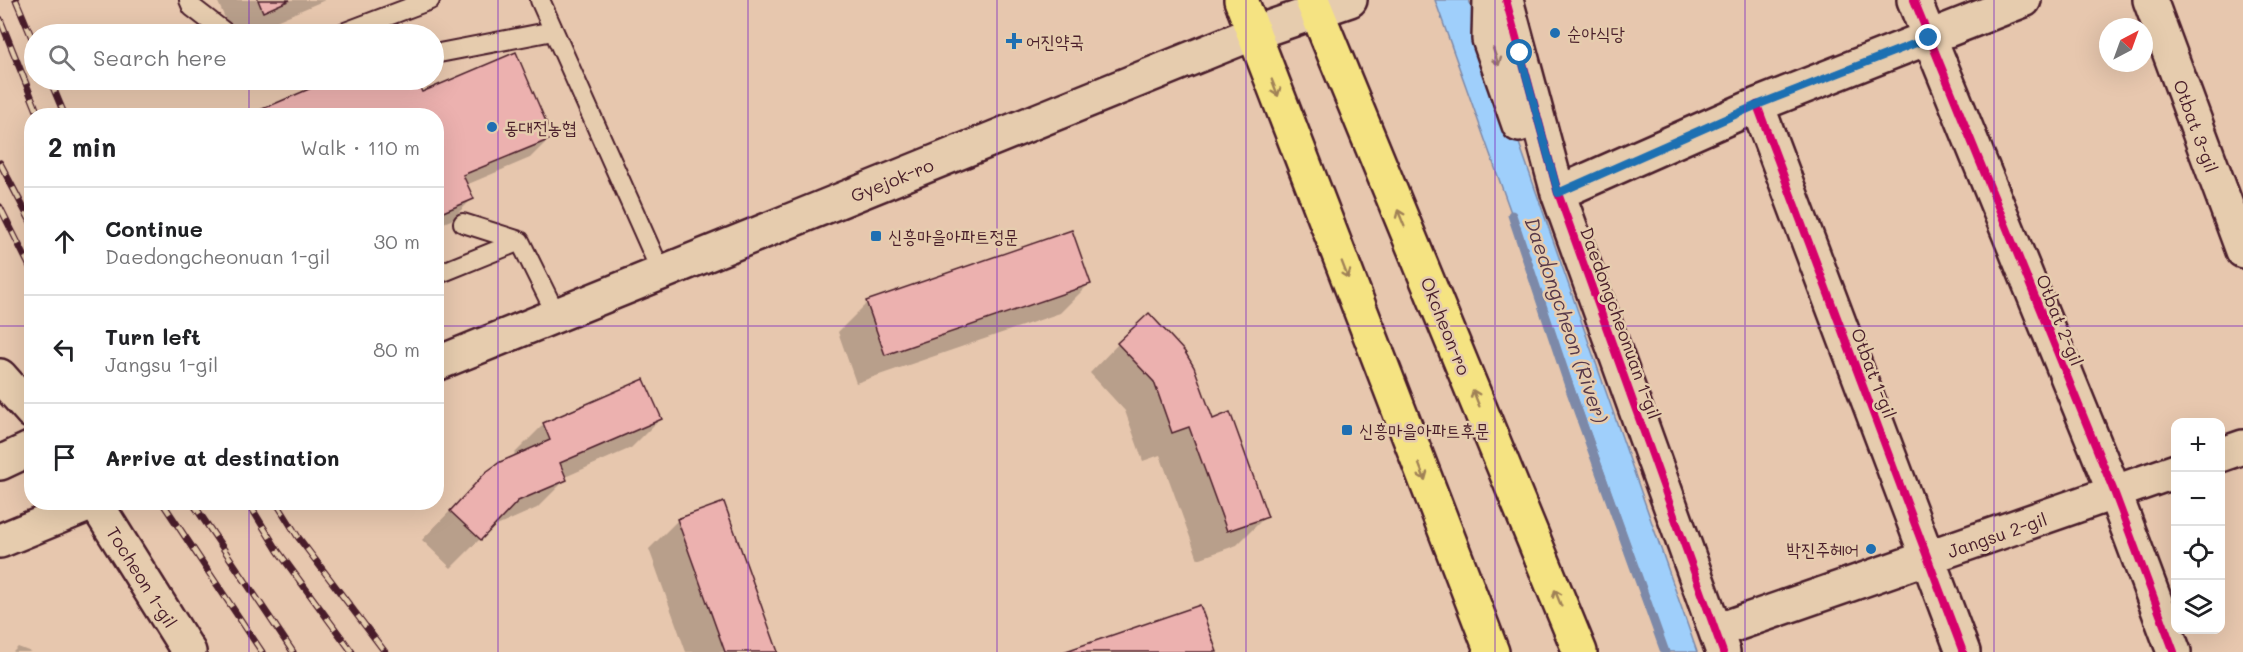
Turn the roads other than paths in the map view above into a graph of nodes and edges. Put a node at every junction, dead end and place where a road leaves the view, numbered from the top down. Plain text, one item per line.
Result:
1 (189, 0) edge
2 (430, 0) edge
3 (540, 0) edge
4 (1241, 0) edge
5 (1350, 0) edge
6 (1490, 0) edge
7 (1506, 0) edge
8 (1914, 0) edge
9 (2024, 0) edge
10 (2150, 0) edge
11 (1314, 6) edge
12 (214, 24) edge
13 (366, 24) edge
14 (553, 31) junction
15 (1254, 33) junction
16 (1929, 38) junction
17 (444, 52) edge
18 (1757, 105) junction
19 (1558, 193) junction
20 (463, 224) dead end
21 (520, 241) junction
22 (2243, 251) edge
23 (444, 272) edge
24 (662, 274) junction
25 (557, 316) junction
26 (444, 361) edge
27 (0, 376) edge
28 (24, 403) edge
29 (2243, 447) edge
30 (24, 452) edge
31 (2225, 453) edge
32 (0, 463) edge
33 (2172, 472) edge
34 (2115, 494) junction
35 (100, 511) edge
36 (0, 541) edge
37 (1928, 559) junction
38 (1713, 645) edge
39 (189, 652) edge
40 (1492, 652) edge
41 (1580, 652) edge
42 (1963, 652) edge
43 (2174, 652) edge

1 - 12 lane
2 - 13 lane
3 - 14 lane
4 - 15 main road
5 - 11 street, Gyejok-ro
6 -> 38 street, Daedongcheonuan 1-gil
7 - 19 street, Daedongcheonuan 1-gil
8 - 16 street, Otbat 2-gil
9 - 16 street
10 - 22 street, Otbat 3-gil
11 - 15 street, Gyejok-ro
41 -> 11 main road, Okcheon-ro
14 - 17 lane
14 - 24 lane
15 - 24 street, Gyejok-ro
15 -> 40 main road
16 - 18 street
16 - 34 street, Otbat 2-gil
18 - 19 street
18 - 37 street, Otbat 1-gil
19 - 38 street, Daedongcheonuan 1-gil
20 - 21 lane
21 - 23 lane
21 - 25 lane
24 - 25 street, Gyejok-ro
25 - 26 street, Gyejok-ro
27 - 28 street
29 - 31 street
30 - 32 street
33 - 34 street, Jangsu 2-gil
34 - 37 street, Jangsu 2-gil
34 - 43 street, Otbat 2-gil
35 - 36 street
35 - 39 street, Tocheon 1-gil
37 - 38 street, Jangsu 2-gil
37 - 42 street, Otbat 1-gil

